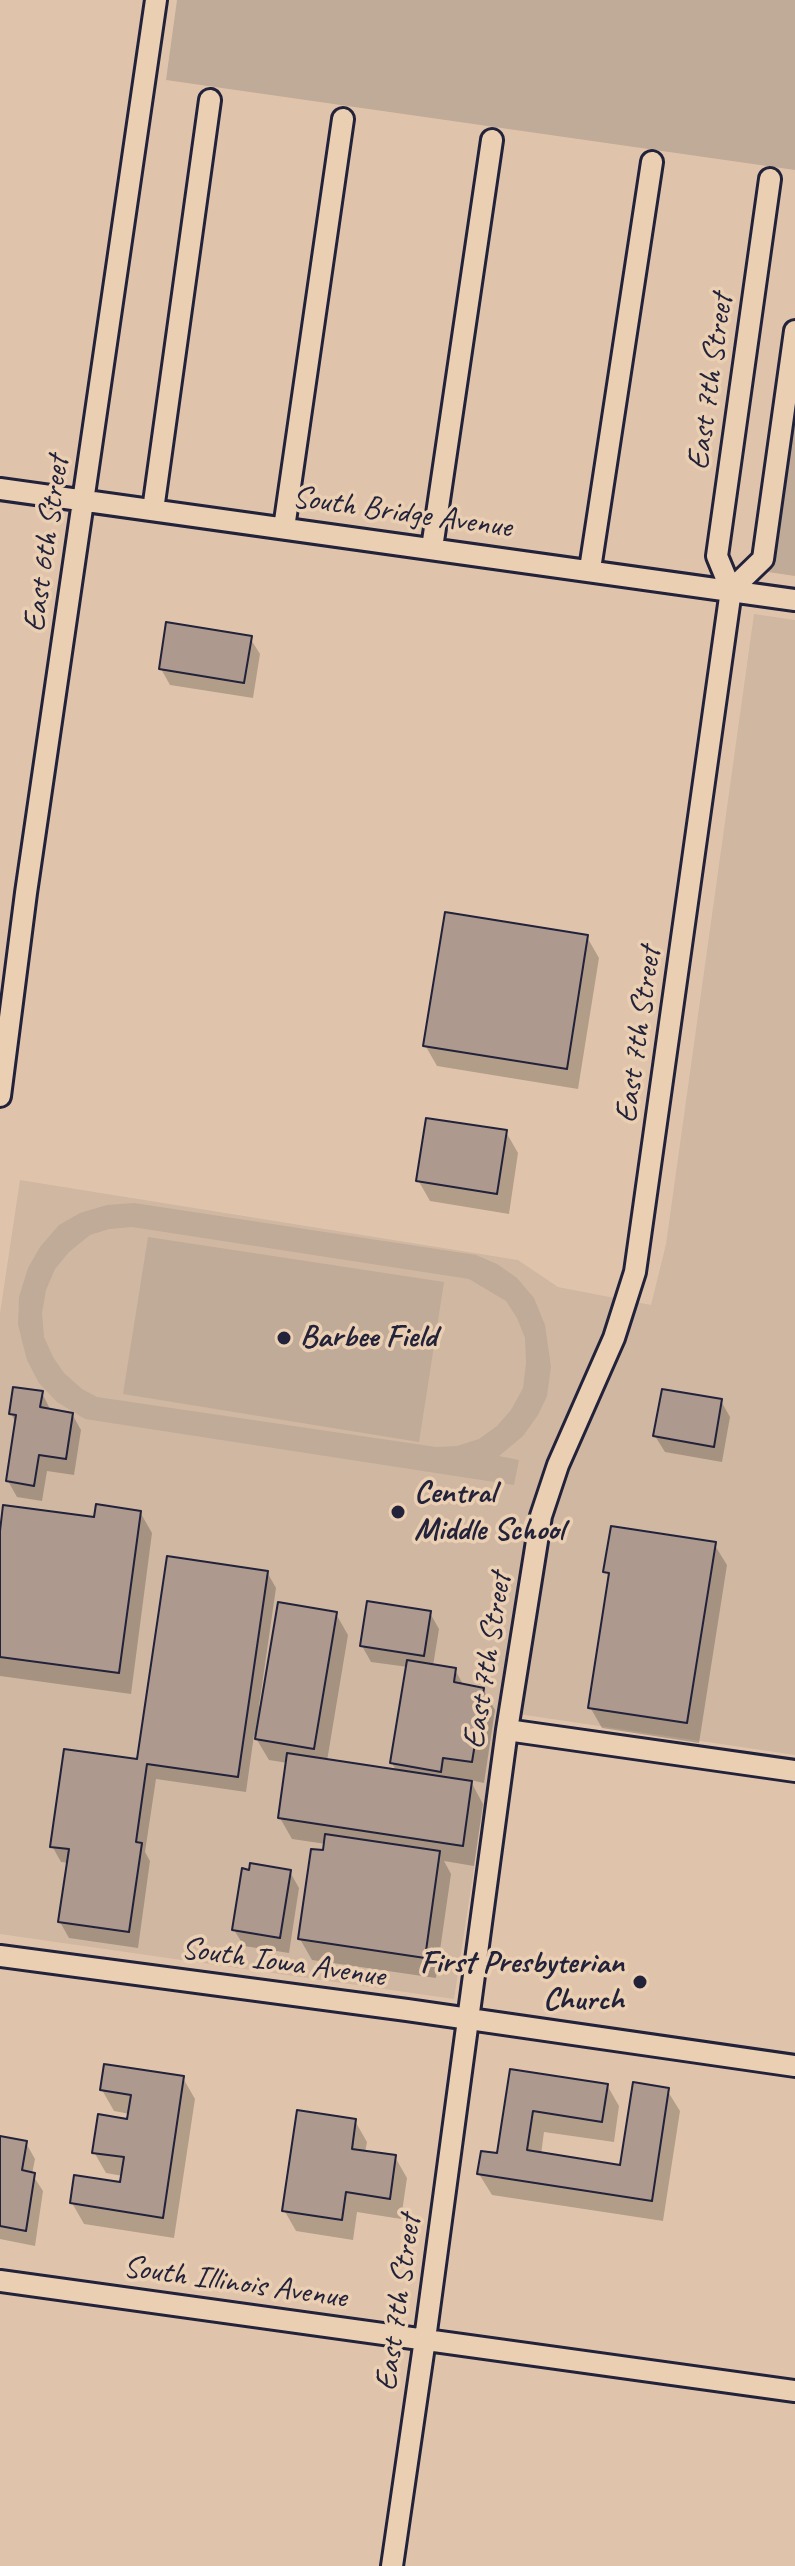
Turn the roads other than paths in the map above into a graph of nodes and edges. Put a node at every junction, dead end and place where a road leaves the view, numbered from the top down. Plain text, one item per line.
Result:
1 (156, 0) edge
2 (210, 100) dead end
3 (343, 119) dead end
4 (492, 140) dead end
5 (652, 162) dead end
6 (770, 179) dead end
7 (795, 331) edge
8 (0, 489) edge
9 (84, 501) junction
10 (153, 510) junction
11 (284, 528) junction
12 (432, 548) junction
13 (590, 569) junction
14 (731, 590) junction
15 (795, 600) edge
16 (0, 1096) edge
17 (507, 1730) junction
18 (795, 1771) edge
19 (0, 1956) edge
20 (468, 2019) junction
21 (795, 2066) edge
22 (0, 2281) edge
23 (425, 2339) junction
24 (795, 2391) edge
25 (392, 2566) edge

1 - 9 street, East 6th Street
2 - 10 street
3 - 11 street
4 - 12 street
5 - 13 street
6 - 14 street, East 7th Street
7 - 14 street
8 - 9 street, South Bridge Avenue
9 - 10 street, South Bridge Avenue
9 - 16 street, East 6th Street
10 - 11 street, South Bridge Avenue
11 - 12 street, South Bridge Avenue
12 - 13 street, South Bridge Avenue
13 - 14 street, South Bridge Avenue
14 - 15 street, South Bridge Avenue
14 - 17 street, East 7th Street
17 - 18 street
17 - 20 street, East 7th Street
19 - 20 street, South Iowa Avenue
20 - 21 street, South Iowa Avenue
20 - 23 street, East 7th Street
22 - 23 street, South Illinois Avenue
23 - 24 street, South Illinois Avenue
23 - 25 street, East 7th Street

